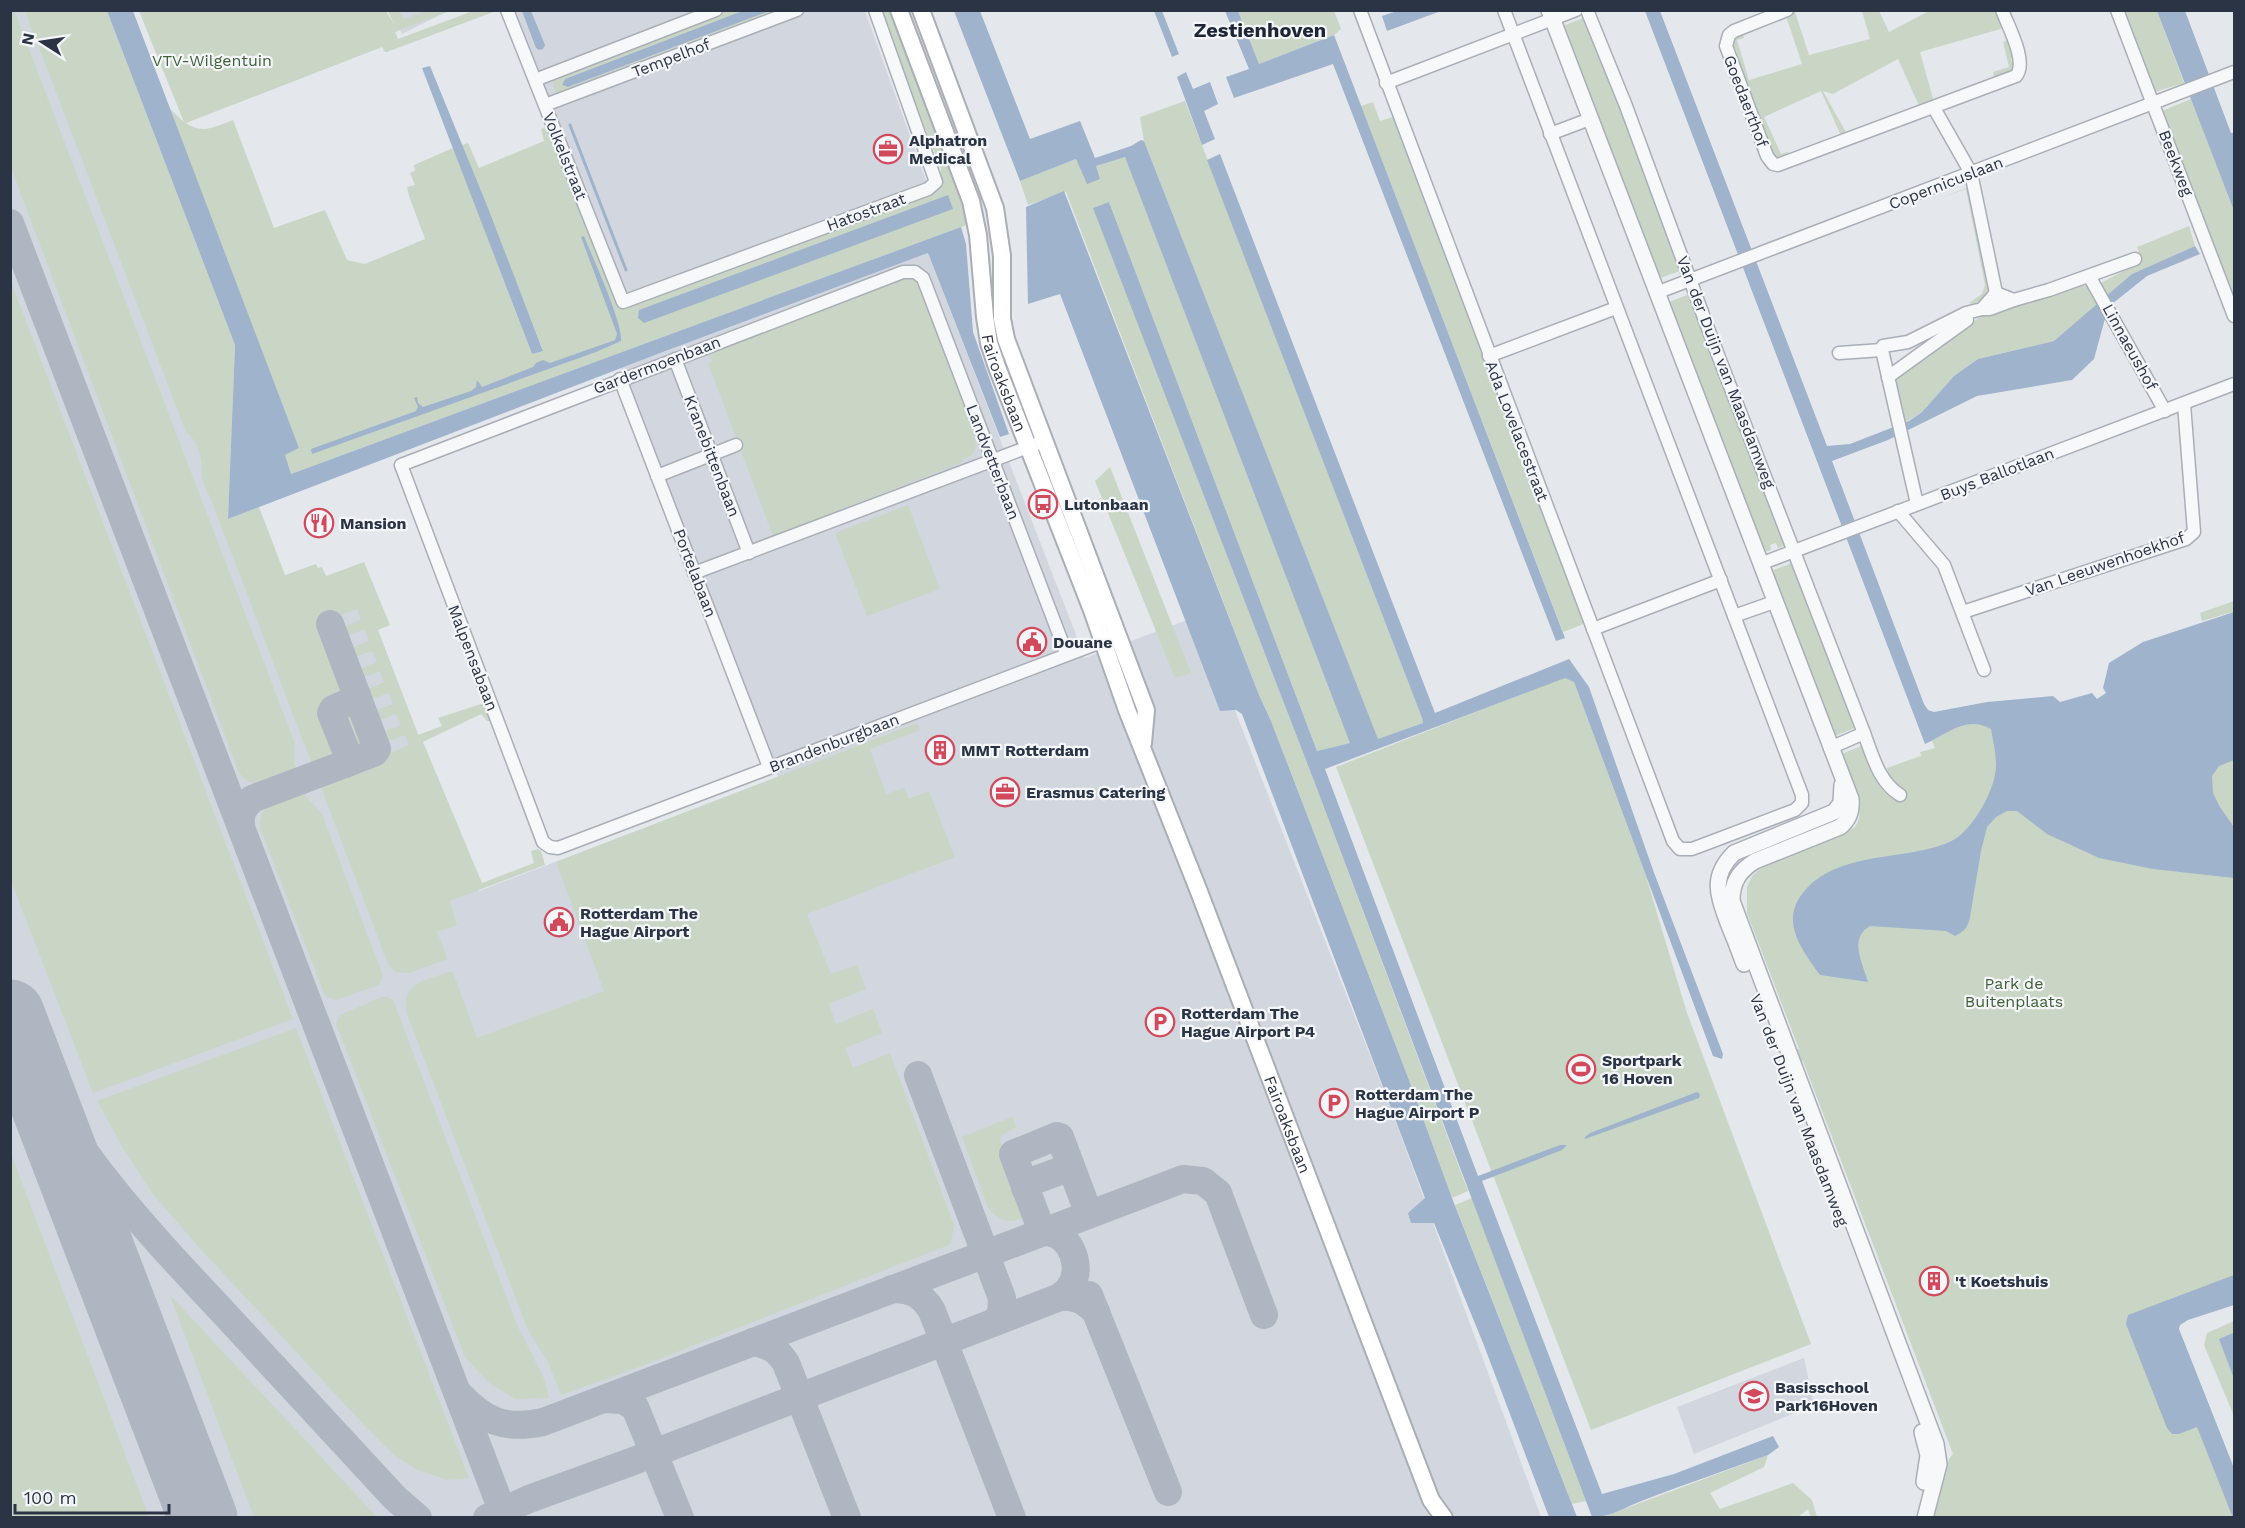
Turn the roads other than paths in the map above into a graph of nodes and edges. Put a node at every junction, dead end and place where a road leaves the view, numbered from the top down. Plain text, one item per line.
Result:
1 (507, 10) edge
2 (716, 10) edge
3 (797, 10) edge
4 (875, 10) edge
5 (899, 10) edge
6 (921, 10) edge
7 (1360, 10) edge
8 (1504, 10) edge
9 (1576, 10) edge
10 (1587, 10) edge
11 (1787, 10) edge
12 (2002, 10) edge
13 (2117, 10) edge
14 (1551, 15) edge
15 (1513, 35) junction
16 (2235, 72) edge
17 (536, 80) junction
18 (1386, 83) junction
19 (2153, 104) junction
20 (545, 105) junction
21 (1934, 108) junction
22 (1590, 119) junction
23 (1550, 134) junction
24 (1971, 173) junction
25 (2135, 259) dead end
26 (915, 272) joint
27 (1691, 280) junction
28 (2094, 284) junction
29 (1656, 293) junction
30 (1996, 293) junction
31 (2014, 300) junction
32 (623, 302) joint
33 (1616, 308) junction
34 (1980, 309) junction
35 (2235, 316) edge
36 (1938, 334) junction
37 (1908, 342) junction
38 (1882, 350) junction
39 (1839, 353) dead end
40 (1489, 356) junction
41 (1915, 358) junction
42 (675, 359) junction
43 (1888, 377) junction
44 (620, 379) junction
45 (2235, 384) edge
46 (2184, 404) junction
47 (2165, 411) junction
48 (1046, 441) junction
49 (736, 445) dead end
50 (1029, 447) junction
51 (711, 454) junction
52 (992, 461) junction
53 (401, 465) joint
54 (657, 476) junction
55 (1917, 504) junction
56 (1898, 511) junction
57 (1794, 551) junction
58 (749, 553) junction
59 (1760, 564) junction
60 (694, 573) junction
61 (1721, 580) junction
62 (1774, 602) junction
63 (1962, 612) junction
64 (1734, 616) junction
65 (1593, 629) junction
66 (1118, 635) junction
67 (1102, 641) junction
68 (1066, 654) junction
69 (1984, 670) dead end
70 (1864, 733) junction
71 (1142, 747) junction
72 (1830, 748) junction
73 (769, 767) junction
74 (1838, 768) junction
75 (1900, 795) dead end
76 (550, 847) joint
77 (1444, 1518) edge
78 (1916, 1518) edge
79 (1925, 1518) edge

1 - 17 street, Volkelstraat
2 - 17 street, Tempelhof
3 - 20 street, Tempelhof
4 - 32 street, Hatostraat
5 - 50 main road, Fairoaksbaan
6 - 48 main road, Fairoaksbaan
7 - 18 street, Ada Lovelacestraat
8 - 15 street
9 - 14 street
10 - 27 street, Van der Duijn van Maasdamweg
11 - 21 street, Goedaerthof
12 - 21 street, Goedaerthof
13 - 19 street, Beekweg
14 - 15 street
14 - 22 street, Van der Duijn van Maasdamweg
15 - 18 street
15 - 23 street
16 - 19 street, Copernicuslaan
17 - 20 street, Volkelstraat
18 - 40 street, Ada Lovelacestraat
19 - 24 street, Copernicuslaan
19 - 35 street, Beekweg
20 - 32 street, Volkelstraat
21 - 24 street
22 - 23 street
22 - 29 street, Van der Duijn van Maasdamweg
23 - 33 street
24 - 27 street, Copernicuslaan
24 - 30 street
25 - 28 street
26 - 42 street, Gardermoenbaan
26 - 52 street, Landvetterbaan
27 - 29 street, Copernicuslaan
27 - 57 street, Van der Duijn van Maasdamweg
28 - 31 street
28 - 47 street, Linnaeushof
29 - 59 street, Van der Duijn van Maasdamweg
30 - 31 street
30 - 34 street
31 - 34 street
33 - 40 street
33 - 61 street
34 - 36 street
36 - 37 street
36 - 41 street
37 - 38 street
37 - 41 street
38 - 39 street
38 - 43 street
40 - 65 street, Ada Lovelacestraat
41 - 43 street
42 - 44 street, Gardermoenbaan
42 - 51 street, Kranebittenbaan
43 - 55 street
44 - 53 street, Gardermoenbaan
44 - 54 street, Portelabaan
45 - 46 street, Buys Ballotlaan
46 - 47 street, Buys Ballotlaan
46 - 63 street, Van Leeuwenhoekhof
47 - 55 street, Buys Ballotlaan
48 - 50 street
48 - 66 main road, Fairoaksbaan
49 - 51 street
50 - 52 street
50 - 67 main road, Fairoaksbaan
51 - 54 street
51 - 58 street, Kranebittenbaan
52 - 58 street
52 - 68 street, Landvetterbaan
53 - 76 street, Malpensabaan
54 - 60 street, Portelabaan
55 - 56 street, Buys Ballotlaan
56 - 57 street, Buys Ballotlaan
56 - 63 street
57 - 59 street, Buys Ballotlaan
57 - 70 street, Van der Duijn van Maasdamweg
58 - 60 street
59 - 62 street, Van der Duijn van Maasdamweg
60 - 73 street, Portelabaan
61 - 64 street
61 - 65 street
62 - 64 street
62 - 72 street, Van der Duijn van Maasdamweg
63 - 69 street
64 - 65 street, Ada Lovelacestraat
66 - 67 street, Brandenburgbaan
66 - 71 main road, Fairoaksbaan
67 - 68 street, Brandenburgbaan
67 - 71 main road, Fairoaksbaan
68 - 73 street, Brandenburgbaan
70 - 72 street
70 - 75 street, Van der Duijn van Maasdamweg
71 - 77 main road, Fairoaksbaan
72 - 74 street, Van der Duijn van Maasdamweg
73 - 76 street, Brandenburgbaan
74 - 78 street, Van der Duijn van Maasdamweg
74 - 79 street, Van der Duijn van Maasdamweg

